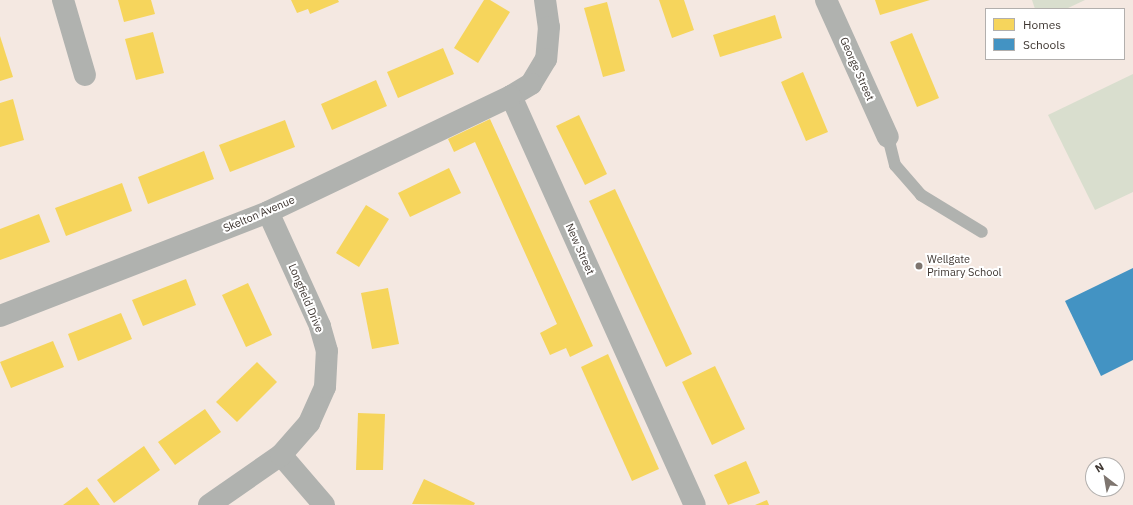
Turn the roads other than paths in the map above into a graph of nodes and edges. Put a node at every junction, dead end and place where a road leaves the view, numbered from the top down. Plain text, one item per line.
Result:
1 (63, 0) edge
2 (545, 0) edge
3 (826, 0) edge
4 (85, 75) dead end
5 (511, 96) junction
6 (888, 137) joint
7 (268, 212) junction
8 (982, 232) dead end
9 (0, 316) edge
10 (281, 454) junction
11 (209, 505) edge
12 (324, 505) edge
13 (695, 505) edge

1 - 4 street
2 - 5 street
3 - 6 street, George Street
5 - 7 street, Skelton Avenue
5 - 13 street, New Street
6 - 8 lane
7 - 9 street, Skelton Avenue
7 - 10 street, Longfield Drive
10 - 11 street, Longfield Drive
10 - 12 street

